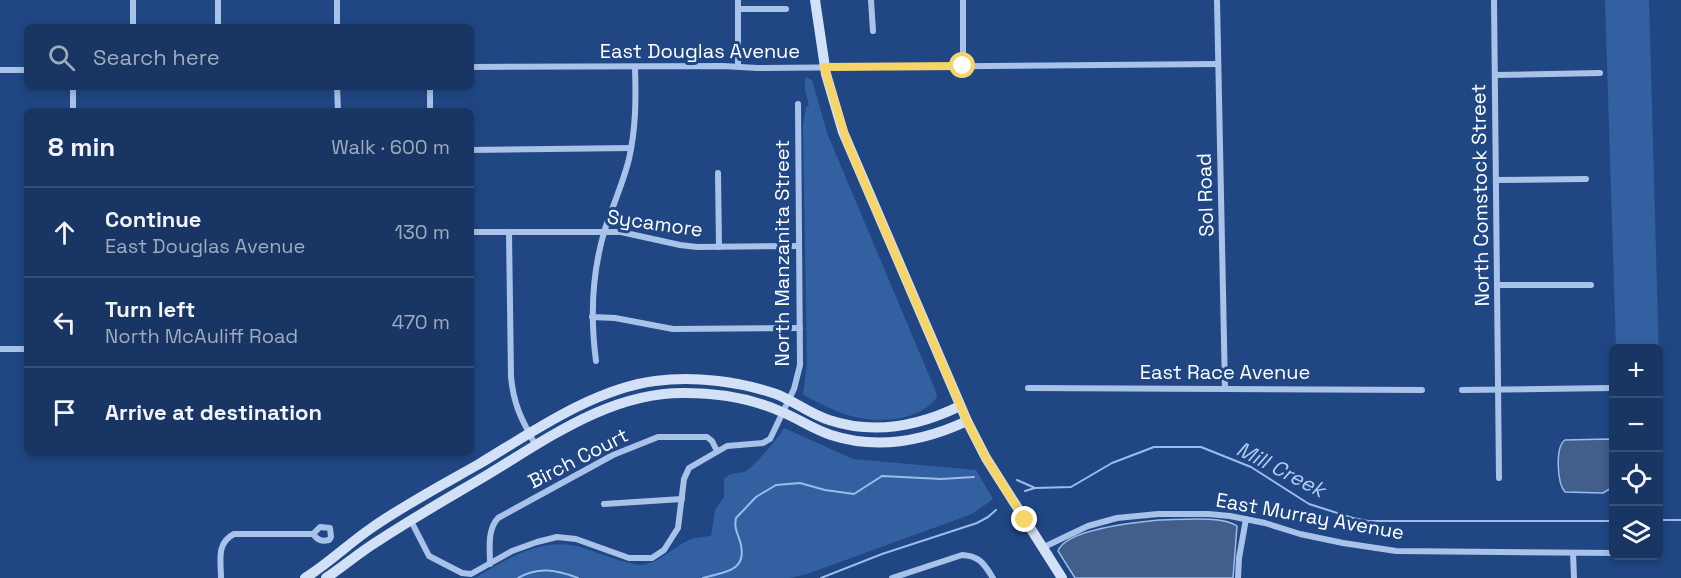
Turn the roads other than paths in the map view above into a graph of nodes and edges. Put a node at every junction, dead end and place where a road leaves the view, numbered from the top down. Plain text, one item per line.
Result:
1 (133, 0) edge
2 (218, 0) edge
3 (337, 0) edge
4 (738, 0) edge
5 (815, 0) edge
6 (872, 0) edge
7 (963, 0) edge
8 (1217, 0) edge
9 (1494, 0) edge
10 (738, 9) junction
11 (786, 9) dead end
12 (133, 24) edge
13 (218, 24) edge
14 (337, 24) edge
15 (873, 31) dead end
16 (1218, 64) junction
17 (738, 66) junction
18 (963, 66) junction
19 (474, 67) edge
20 (635, 67) junction
21 (824, 67) junction
22 (0, 70) edge
23 (24, 70) edge
24 (1600, 73) dead end
25 (1495, 75) junction
26 (73, 90) edge
27 (337, 90) edge
28 (430, 90) edge
29 (798, 104) dead end
30 (73, 108) edge
31 (338, 108) edge
32 (430, 108) edge
33 (631, 148) junction
34 (474, 150) edge
35 (718, 172) dead end
36 (1586, 179) dead end
37 (1496, 180) junction
38 (604, 231) junction
39 (474, 232) edge
40 (509, 232) junction
41 (799, 246) junction
42 (718, 247) junction
43 (1498, 285) junction
44 (1591, 285) dead end
45 (592, 317) junction
46 (800, 328) junction
47 (0, 349) edge
48 (24, 349) edge
49 (596, 361) dead end
50 (1028, 388) dead end
51 (1225, 388) junction
52 (1609, 388) edge
53 (1499, 389) junction
54 (1422, 390) dead end
55 (1462, 390) dead end
56 (789, 400) junction
57 (960, 406) junction
58 (783, 412) junction
59 (967, 421) junction
60 (530, 434) junction
61 (536, 446) junction
62 (717, 451) junction
63 (1499, 478) dead end
64 (682, 499) junction
65 (604, 504) dead end
66 (1246, 519) junction
67 (411, 521) junction
68 (313, 534) dead end
69 (1044, 547) junction
70 (1574, 553) junction
71 (1609, 553) edge
72 (490, 564) junction
73 (221, 578) edge
74 (304, 578) edge
75 (326, 578) edge
76 (892, 578) edge
77 (993, 578) edge
78 (1062, 578) edge
79 (1238, 578) edge
80 (1574, 578) edge

1 - 12 street
2 - 13 street
3 - 14 street
4 - 10 street
5 - 21 street
6 - 15 street
7 - 18 street
8 - 16 street, Sol Road
9 - 25 street, North Comstock Street
10 - 11 street
10 - 17 street
16 - 18 street, East Douglas Avenue
16 - 51 street, Sol Road
17 - 20 street, East Douglas Avenue
17 - 21 street, East Douglas Avenue
18 - 21 street, East Douglas Avenue
19 - 20 street, East Douglas Avenue
20 - 33 street
21 - 57 street
22 - 23 street
24 - 25 street
25 - 37 street, North Comstock Street
26 - 30 street
27 - 31 street
28 - 32 street
29 - 41 street, North Manzanita Street
33 - 34 street
33 - 38 street
35 - 42 street
36 - 37 street
37 - 43 street, North Comstock Street
38 - 40 street, Sycamore
38 - 42 street, Sycamore
38 - 45 street
39 - 40 street, Sycamore
40 - 60 street
41 - 42 street, Sycamore
41 - 46 street, North Manzanita Street
43 - 44 street
43 - 53 street, North Comstock Street
45 - 46 street
45 - 49 street
46 - 56 street, North Manzanita Street
47 - 48 street
50 - 51 street, East Race Avenue
51 - 54 street, East Race Avenue
52 - 53 street
53 - 55 street
53 - 63 street, North Comstock Street
56 - 57 street
56 - 58 street, North Manzanita Street
56 - 60 street
57 - 59 street
58 - 59 street
58 - 61 street
58 - 62 street, North Manzanita Street
59 - 69 street
60 - 61 street
60 - 74 street
61 - 67 street
62 - 64 street
62 - 72 street, Birch Court
64 - 65 street
64 - 72 street
66 - 69 street, East Murray Avenue
66 - 70 street, East Murray Avenue
66 - 79 street
67 - 72 street
67 - 75 street
68 - 73 street
69 - 78 street
70 - 71 street, East Murray Avenue
70 - 80 street
76 - 77 street

